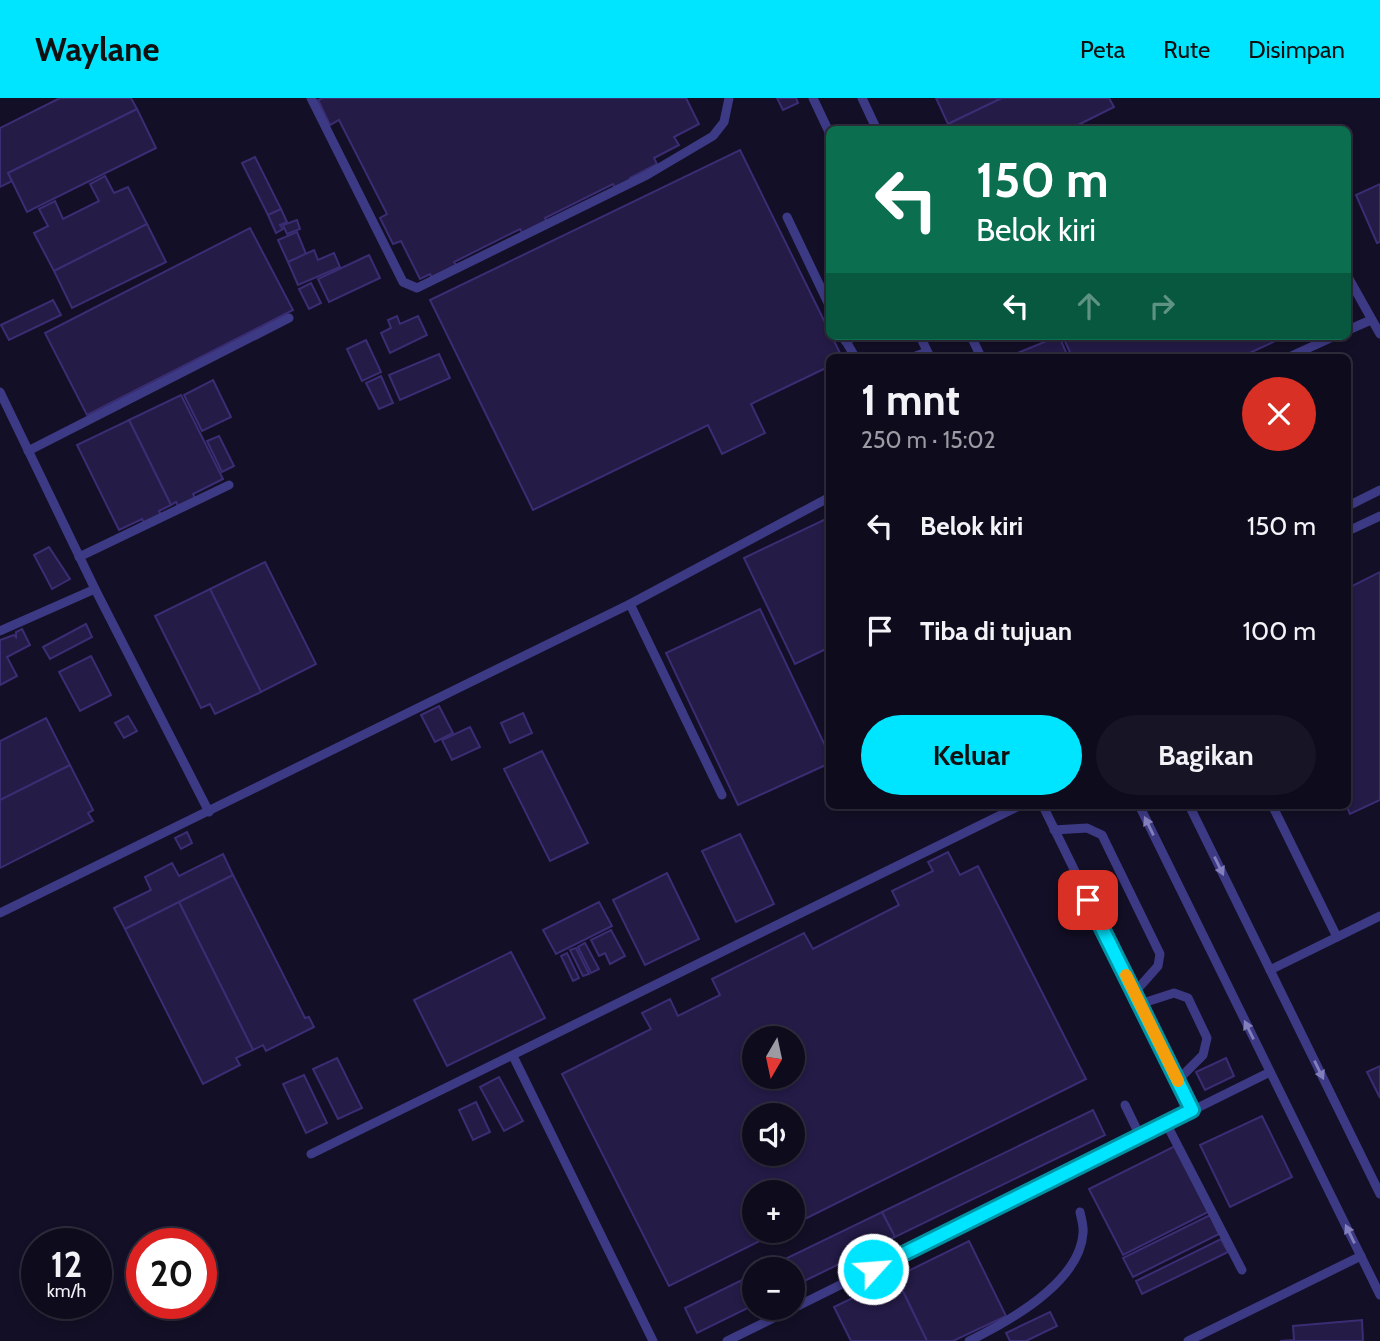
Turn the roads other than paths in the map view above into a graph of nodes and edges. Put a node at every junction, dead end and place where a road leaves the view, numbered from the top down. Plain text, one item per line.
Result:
1 (311, 98) edge
2 (729, 98) edge
3 (813, 98) edge
4 (862, 98) edge
5 (826, 126) edge
6 (875, 126) edge
7 (787, 218) dead end
8 (1351, 283) edge
9 (826, 299) edge
10 (289, 318) dead end
11 (1371, 320) junction
12 (1351, 329) edge
13 (1380, 334) edge
14 (1326, 340) edge
15 (1296, 354) edge
16 (0, 392) edge
17 (28, 451) junction
18 (229, 485) dead end
19 (1380, 490) edge
20 (826, 499) edge
21 (1351, 504) edge
22 (1380, 516) edge
23 (1351, 530) edge
24 (79, 557) junction
25 (95, 589) junction
26 (630, 604) junction
27 (0, 631) edge
28 (722, 795) dead end
29 (1013, 809) edge
30 (1044, 809) edge
31 (1141, 809) edge
32 (1191, 809) edge
33 (1274, 809) edge
34 (209, 812) junction
35 (1054, 830) junction
36 (0, 913) edge
37 (1380, 916) edge
38 (1337, 937) junction
39 (1270, 970) junction
40 (1134, 993) junction
41 (1140, 1004) junction
42 (513, 1056) junction
43 (1270, 1072) junction
44 (1178, 1080) junction
45 (1125, 1105) dead end
46 (1192, 1110) junction
47 (1166, 1123) junction
48 (1140, 1136) junction
49 (311, 1154) dead end
50 (1380, 1194) edge
51 (1080, 1212) dead end
52 (1361, 1256) junction
53 (1242, 1270) dead end
54 (1380, 1295) edge
55 (653, 1341) edge
56 (727, 1341) edge
57 (969, 1341) edge
58 (1188, 1341) edge

1 - 2 lane
3 - 5 lane
4 - 6 lane
7 - 9 lane
8 - 11 lane
10 - 17 lane
11 - 12 lane
11 - 13 lane
14 - 15 lane
16 - 17 lane
17 - 24 lane
18 - 24 lane
19 - 21 lane
20 - 26 lane
22 - 23 lane
24 - 25 lane
25 - 27 lane
25 - 34 lane
26 - 28 lane
26 - 34 lane
29 - 42 lane
30 - 35 lane
43 -> 31 lane
32 -> 39 lane
33 - 38 lane
34 - 36 lane
35 - 40 lane
35 - 40 lane
37 - 38 lane
38 - 39 lane
39 -> 50 lane
40 - 41 lane
41 - 44 lane
41 - 44 lane
42 - 49 lane
42 - 55 lane
43 - 46 lane
52 -> 43 lane
44 - 46 lane
45 - 48 lane
46 - 47 lane
47 - 48 lane
47 - 53 lane
48 - 56 lane
51 - 57 lane
52 - 54 lane
52 - 58 lane

